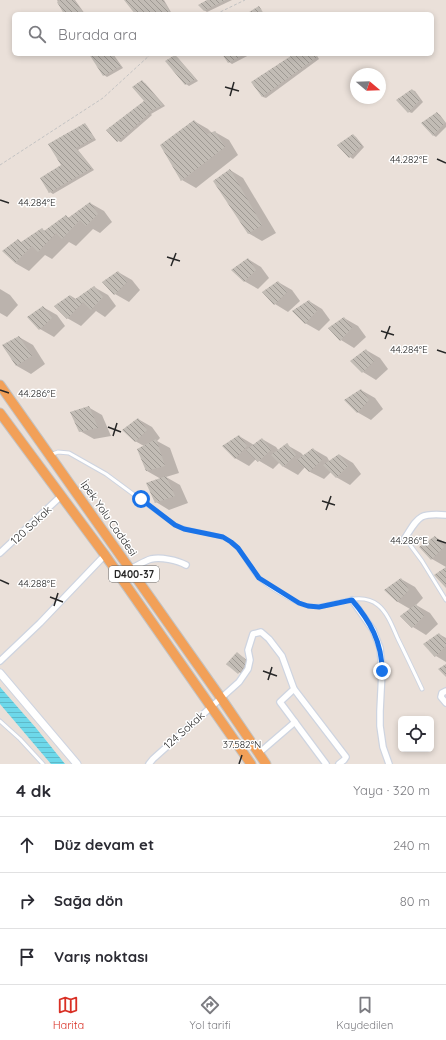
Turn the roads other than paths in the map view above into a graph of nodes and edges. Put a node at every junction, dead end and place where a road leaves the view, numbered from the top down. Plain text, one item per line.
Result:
1 (0, 385) edge
2 (0, 413) edge
3 (50, 455) junction
4 (61, 496) junction
5 (446, 515) edge
6 (405, 538) joint
7 (0, 553) edge
8 (105, 555) junction
9 (186, 566) dead end
10 (130, 569) junction
11 (352, 600) junction
12 (446, 600) edge
13 (0, 661) edge
14 (0, 673) edge
15 (294, 689) junction
16 (422, 689) dead end
17 (446, 691) edge
18 (221, 698) junction
19 (446, 703) edge
20 (211, 706) junction
21 (0, 721) edge
22 (295, 722) junction
23 (259, 753) junction
24 (43, 764) edge
25 (77, 764) edge
26 (149, 764) edge
27 (251, 764) edge
28 (266, 764) edge
29 (326, 764) edge
30 (339, 764) edge
31 (389, 764) edge

1 - 3 highway, İpek Yolu Caddesi / D400-37
2 - 4 highway, D400-37
3 - 10 highway, İpek Yolu Caddesi / D400-37
3 - 11 lane
4 - 7 street, 120 Sokak
4 - 8 highway, D400-37
5 - 6 street
6 - 12 lane
8 - 13 street
8 - 20 highway, D400-37
9 - 10 street
10 - 18 highway, İpek Yolu Caddesi / D400-37
11 - 16 lane
11 - 31 street
14 - 25 street
15 - 18 street, 124 Sokak
15 - 22 street
15 - 30 street
17 - 19 street
18 - 20 street, 124 Sokak
18 - 23 highway, İpek Yolu Caddesi / D400-37
20 - 26 street, 124 Sokak
20 - 27 highway, D400-37
21 - 24 lane
22 - 23 street
22 - 29 street
23 - 28 highway, İpek Yolu Caddesi / D400-37

